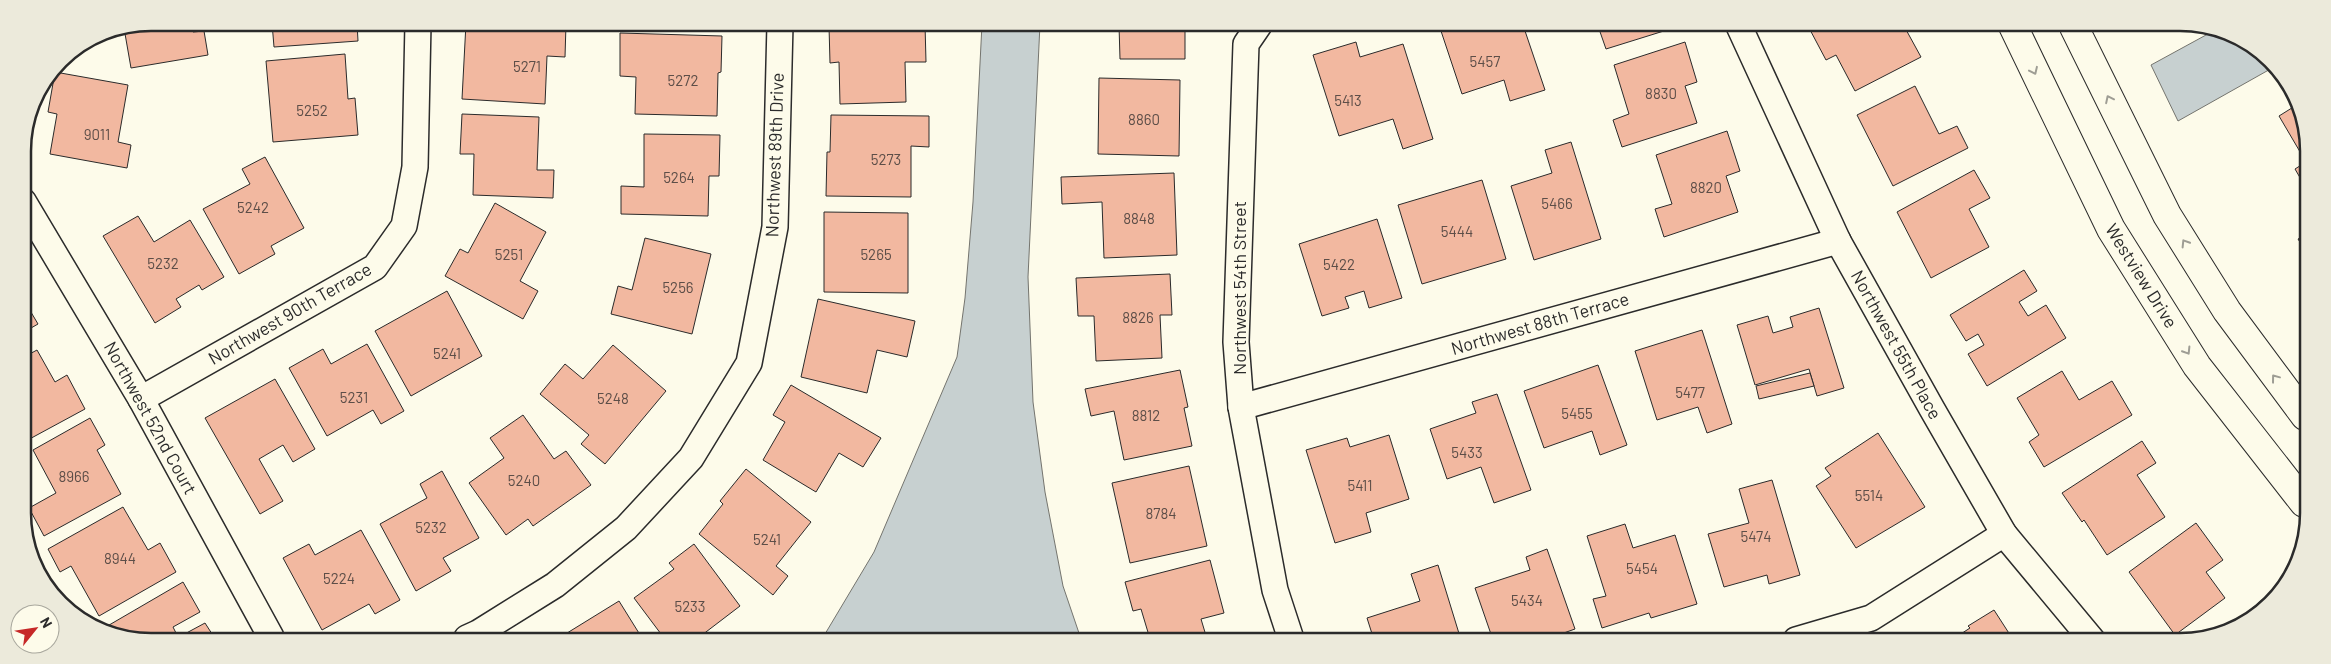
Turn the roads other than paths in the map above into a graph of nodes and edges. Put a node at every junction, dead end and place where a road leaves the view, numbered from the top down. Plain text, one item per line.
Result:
1 (1255, 31) edge
2 (1741, 31) edge
3 (2015, 31) edge
4 (2077, 31) edge
5 (418, 32) edge
6 (780, 32) edge
7 (32, 216) edge
8 (1838, 241) junction
9 (141, 399) junction
10 (1242, 407) junction
11 (2300, 409) edge
12 (2300, 498) edge
13 (2004, 534) junction
14 (1289, 632) edge
15 (1823, 632) edge
16 (2085, 632) edge
17 (268, 633) edge
18 (480, 633) edge

1 - 10 street, Northwest 54th Street
2 - 8 street, Northwest 55th Place
3 -> 12 street, Westview Drive
11 -> 4 street
5 - 9 street, Northwest 90th Terrace
6 - 18 street, Northwest 89th Drive
7 - 9 street, Northwest 52nd Court
8 - 10 street, Northwest 88th Terrace
8 - 13 street, Northwest 55th Place
9 - 17 street, Northwest 52nd Court
10 - 14 street, Northwest 54th Street
13 - 15 street
13 - 16 street, Northwest 55th Place

